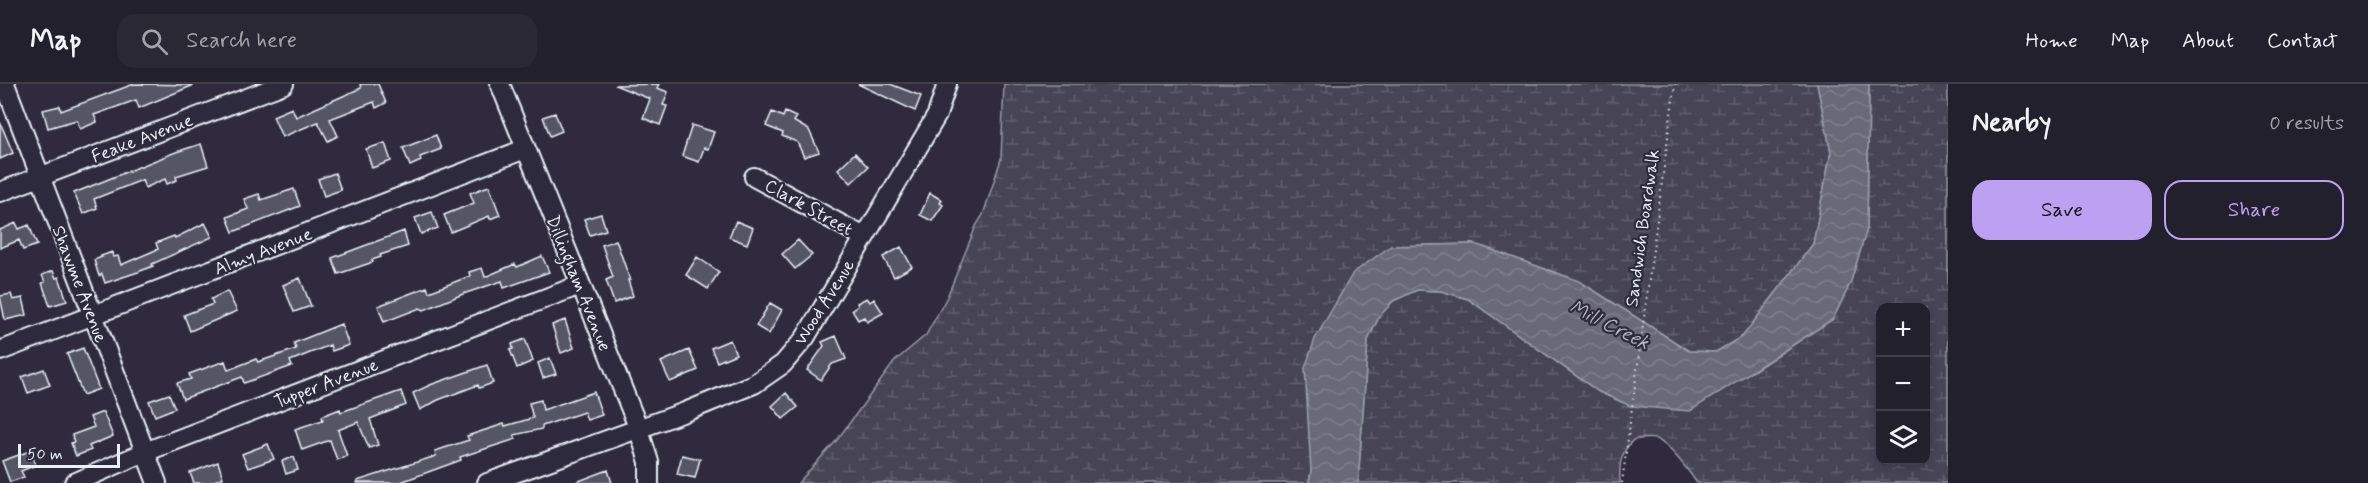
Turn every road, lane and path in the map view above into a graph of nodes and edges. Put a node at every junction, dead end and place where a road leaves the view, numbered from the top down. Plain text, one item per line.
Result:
1 (5, 84) edge
2 (284, 84) edge
3 (500, 84) edge
4 (947, 84) edge
5 (1675, 84) edge
6 (525, 149) junction
7 (39, 176) junction
8 (754, 177) dead end
9 (0, 192) edge
10 (864, 237) junction
11 (580, 285) junction
12 (92, 317) junction
13 (0, 351) edge
14 (638, 427) junction
15 (145, 452) junction
16 (74, 483) edge
17 (157, 483) edge
18 (487, 483) edge
19 (650, 483) edge
20 (1622, 483) edge

1 - 7 street, Shawme Avenue
2 - 7 street, Feake Avenue
3 - 6 street, Dillingham Avenue
4 - 10 street, Wood Avenue
5 - 20 path, Sandwich Boardwalk
6 - 11 street, Dillingham Avenue
6 - 12 street, Almy Avenue
7 - 9 street, Feake Avenue
7 - 12 street, Shawme Avenue
8 - 10 street, Clark Street
10 - 14 street, Wood Avenue
11 - 14 street, Dillingham Avenue
11 - 15 street, Tupper Avenue
12 - 13 street, Almy Avenue
12 - 15 street, Shawme Avenue
14 - 18 street, Wood Avenue
14 - 19 street, Dillingham Avenue
15 - 16 street, Tupper Avenue
15 - 17 street, Shawme Avenue

